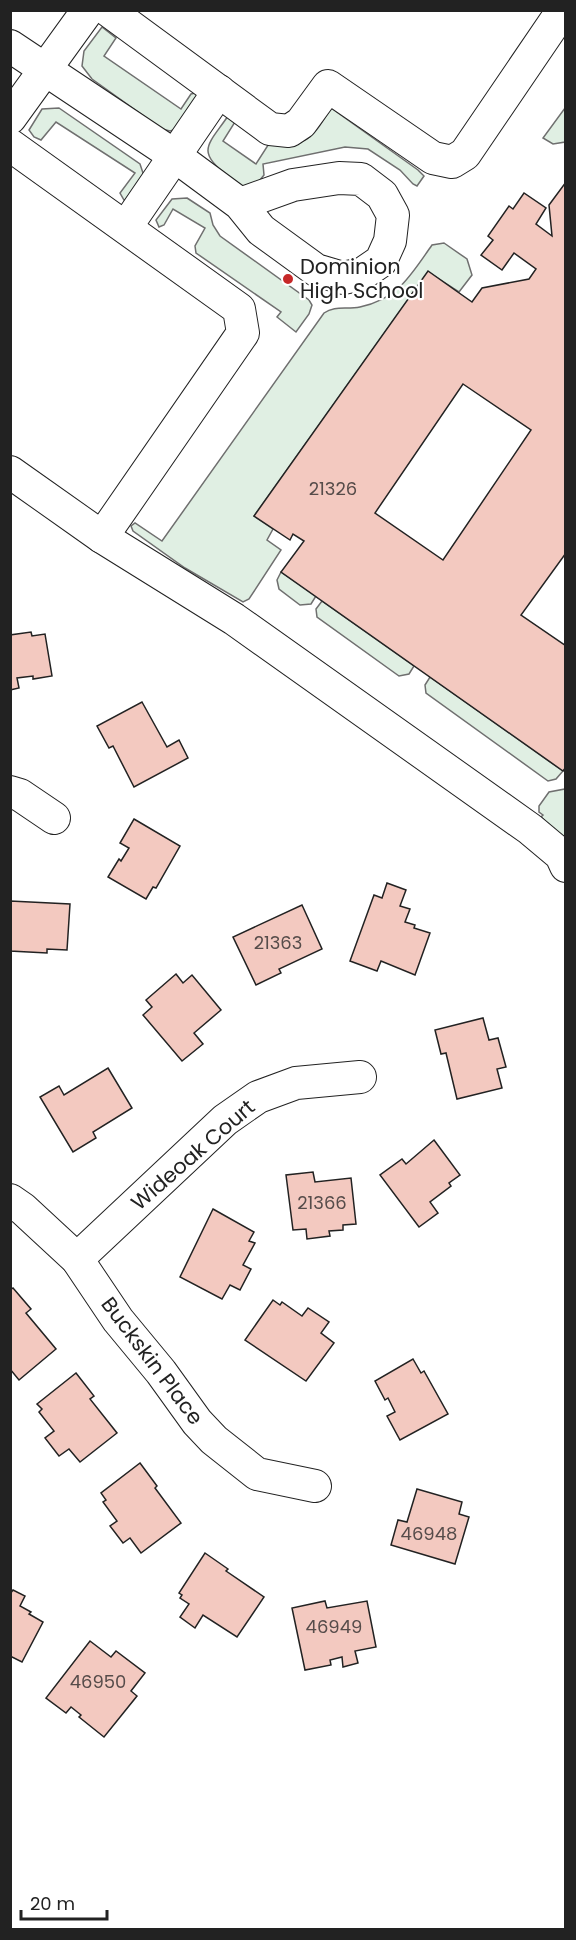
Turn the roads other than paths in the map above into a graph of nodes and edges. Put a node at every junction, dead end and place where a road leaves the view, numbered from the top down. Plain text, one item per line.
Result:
1 (88, 10) edge
2 (108, 10) edge
3 (563, 10) edge
4 (10, 46) edge
5 (47, 69) junction
6 (219, 91) junction
7 (10, 118) edge
8 (10, 145) edge
9 (176, 156) junction
10 (240, 204) dead end
11 (126, 227) junction
12 (10, 472) edge
13 (102, 537) junction
14 (10, 792) edge
15 (54, 818) dead end
16 (566, 866) edge
17 (360, 1077) dead end
18 (10, 1200) edge
19 (77, 1259) junction
20 (315, 1486) dead end

1 - 5 street
2 - 6 street
3 - 6 street
4 - 5 street
5 - 7 street
5 - 9 street
6 - 9 street
8 - 11 street
9 - 10 street
9 - 11 street
11 - 13 street
12 - 13 street
13 - 16 street
14 - 15 street
17 - 19 street, Wideoak Court
18 - 19 street, Buckskin Place
19 - 20 street, Buckskin Place

